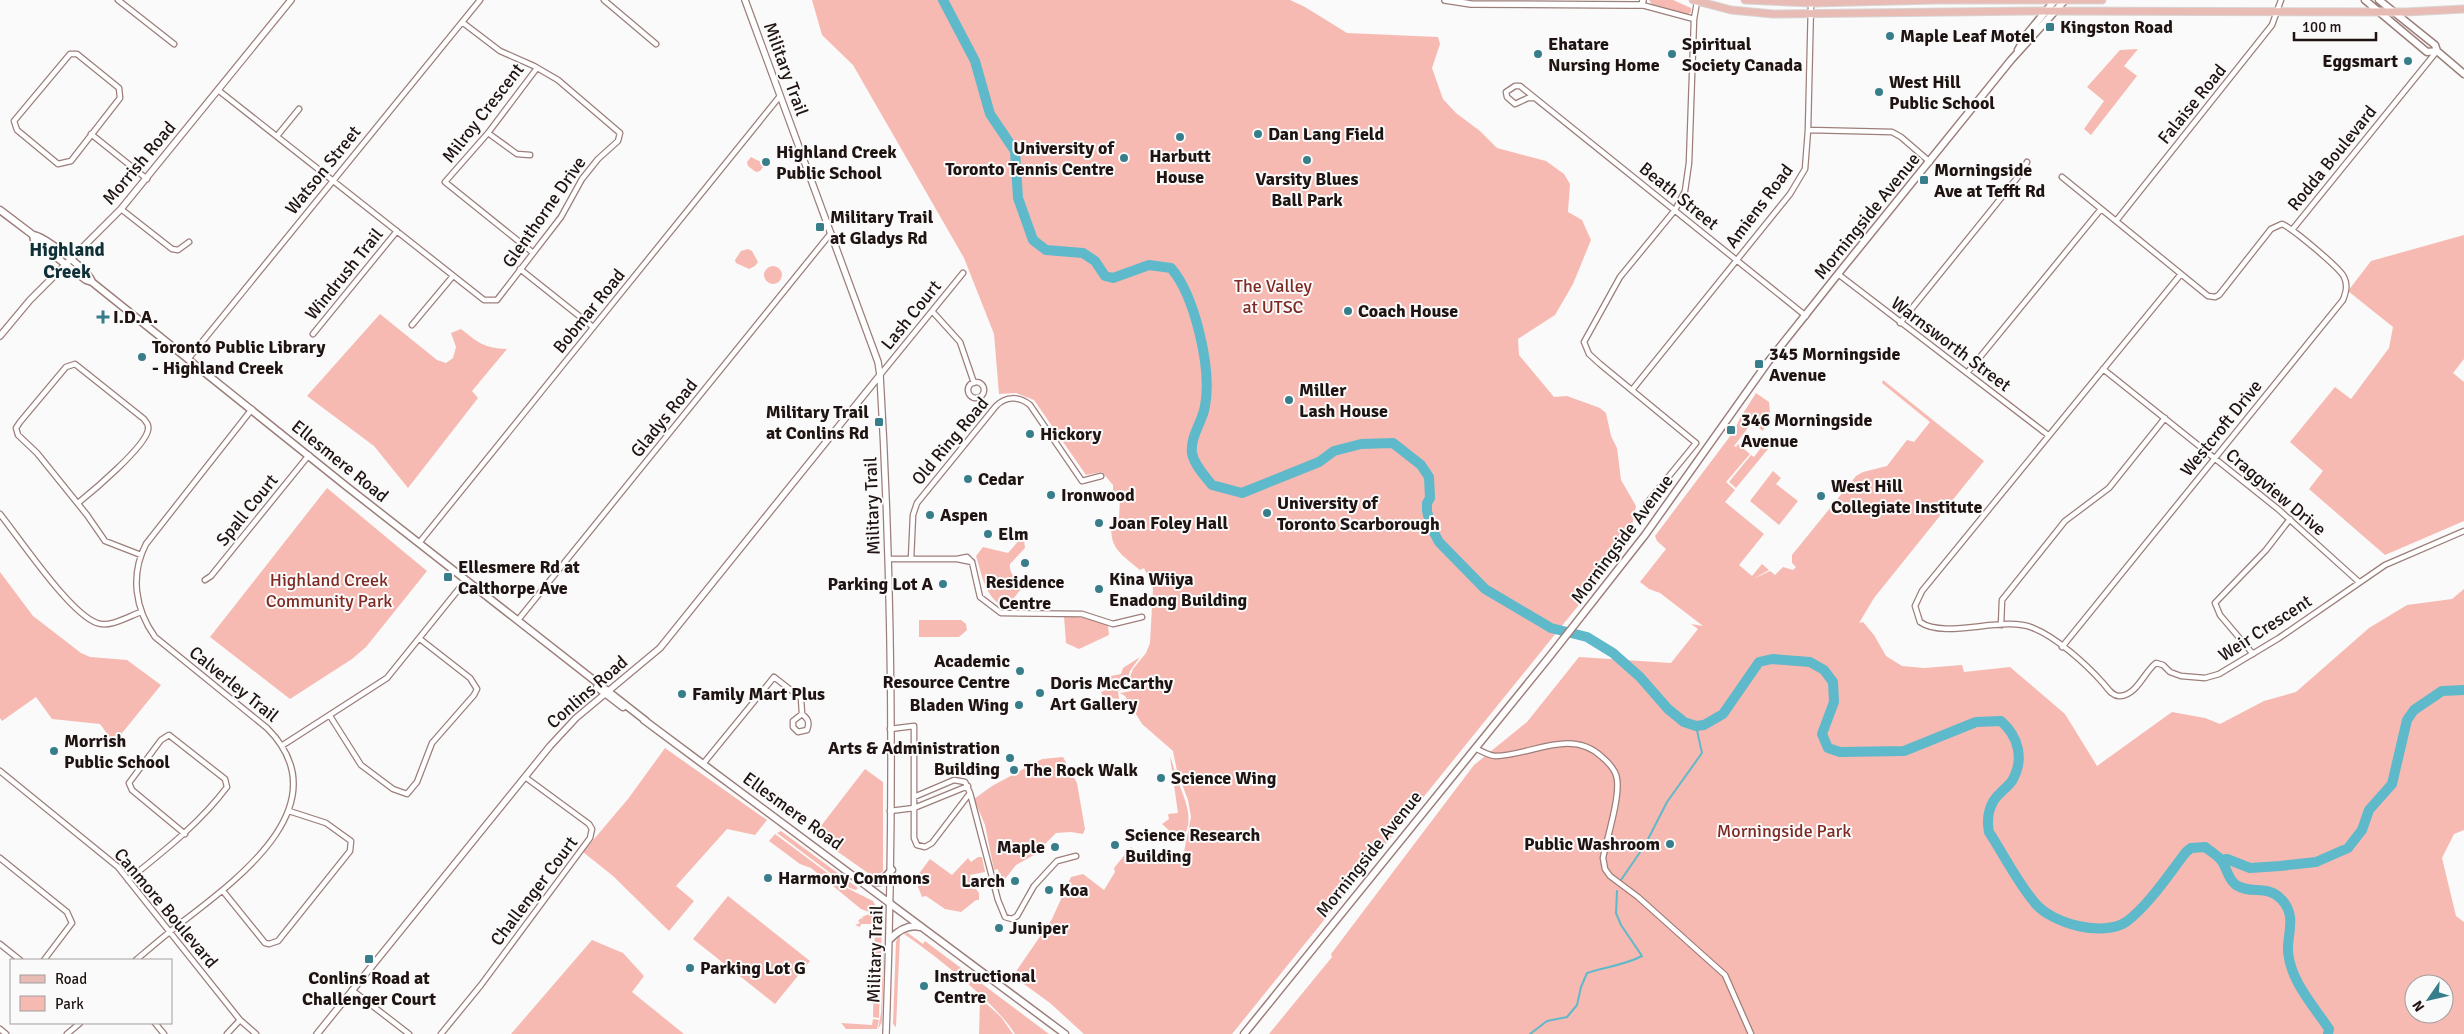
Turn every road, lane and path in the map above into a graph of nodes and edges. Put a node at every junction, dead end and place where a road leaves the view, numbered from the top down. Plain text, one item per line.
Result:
1 (118, 0) edge
2 (291, 0) edge
3 (480, 0) edge
4 (604, 0) edge
5 (745, 0) edge
6 (1445, 0) edge
7 (1746, 0) edge
8 (1938, 0) edge
9 (2055, 0) edge
10 (2065, 0) edge
11 (2102, 0) edge
12 (2281, 0) edge
13 (2365, 0) edge
14 (2379, 0) edge
15 (1695, 1) edge
16 (1834, 1) edge
17 (1525, 2) edge
18 (1642, 2) edge
19 (1811, 3) junction
20 (2464, 8) edge
21 (2377, 10) junction
22 (2393, 11) junction
23 (2045, 12) junction
24 (2056, 12) junction
25 (2277, 12) junction
26 (1812, 13) junction
27 (1835, 14) junction
28 (1694, 19) junction
29 (462, 22) junction
30 (174, 44) dead end
31 (656, 44) dead end
32 (2437, 51) junction
33 (2015, 55) junction
34 (537, 68) junction
35 (2464, 74) edge
36 (218, 90) junction
37 (780, 96) junction
38 (1534, 98) junction
39 (299, 109) dead end
40 (1808, 130) junction
41 (488, 133) junction
42 (92, 134) junction
43 (277, 136) junction
44 (530, 155) dead end
45 (1930, 162) junction
46 (2027, 162) dead end
47 (2062, 177) dead end
48 (146, 179) junction
49 (333, 179) junction
50 (121, 209) junction
51 (2100, 209) junction
52 (0, 210) edge
53 (1675, 210) junction
54 (2116, 221) junction
55 (2292, 230) junction
56 (397, 231) junction
57 (830, 232) junction
58 (189, 242) dead end
59 (532, 252) junction
60 (1736, 260) junction
61 (69, 262) junction
62 (520, 269) junction
63 (963, 273) dead end
64 (1838, 274) junction
65 (2180, 274) junction
66 (453, 276) junction
67 (932, 311) junction
68 (1806, 316) junction
69 (1900, 323) junction
70 (412, 325) dead end
71 (593, 327) junction
72 (313, 334) dead end
73 (0, 336) edge
74 (189, 358) junction
75 (2103, 369) junction
76 (1967, 374) junction
77 (880, 375) junction
78 (974, 383) dead end
79 (1632, 390) junction
80 (252, 409) junction
81 (2165, 418) junction
82 (2048, 435) junction
83 (309, 455) junction
84 (2214, 459) junction
85 (1101, 476) dead end
86 (78, 503) junction
87 (1647, 503) dead end
88 (0, 514) edge
89 (2290, 520) junction
90 (2464, 530) edge
91 (419, 543) junction
92 (141, 555) junction
93 (889, 559) junction
94 (911, 559) junction
95 (205, 580) dead end
96 (466, 580) junction
97 (2359, 582) junction
98 (141, 612) junction
99 (1142, 617) dead end
100 (518, 620) junction
101 (2001, 625) junction
102 (420, 639) junction
103 (2062, 647) junction
104 (2253, 654) junction
105 (607, 692) junction
106 (802, 714) dead end
107 (330, 716) junction
108 (890, 729) junction
109 (282, 745) junction
110 (1474, 748) junction
111 (703, 764) junction
112 (0, 771) edge
113 (525, 777) junction
114 (968, 786) junction
115 (970, 793) junction
116 (914, 797) junction
117 (914, 808) junction
118 (890, 811) junction
119 (289, 812) junction
120 (185, 834) junction
121 (1076, 856) dead end
122 (0, 858) edge
123 (892, 870) junction
124 (128, 880) junction
125 (862, 881) junction
126 (223, 891) junction
127 (891, 903) junction
128 (924, 927) junction
129 (170, 932) junction
130 (890, 939) junction
131 (0, 944) edge
132 (19, 959) edge
133 (45, 959) edge
134 (137, 959) edge
135 (352, 990) junction
136 (240, 1020) junction
137 (79, 1024) edge
138 (156, 1024) edge
139 (75, 1028) junction
140 (0, 1029) edge
141 (79, 1033) edge
142 (6, 1034) edge
143 (67, 1034) edge
144 (164, 1034) edge
145 (227, 1034) edge
146 (256, 1034) edge
147 (317, 1034) edge
148 (409, 1034) edge
149 (441, 1034) edge
150 (886, 1034) edge
151 (1065, 1034) edge
152 (1244, 1034) edge
153 (1751, 1034) edge

1 - 30 street
2 - 36 street, Morrish Road
3 - 29 street, Watson Street
4 - 31 street
5 - 37 street, Military Trail
6 - 17 street
7 - 19 main road
8 - 9 main road
8 - 16 main road
9 - 10 main road
9 - 23 main road, Morningside Avenue
10 - 11 main road
10 - 24 main road, Morningside Avenue
12 - 25 street, Falaise Road
13 - 21 main road
14 - 22 main road
15 - 26 main road
15 - 28 street
16 - 19 main road
16 - 27 street
17 - 18 street
18 - 28 street
19 - 26 street, Amiens Road
20 - 22 main road
21 - 22 main road
21 - 25 main road
21 - 32 main road
22 - 32 main road
23 - 24 main road
23 - 27 main road
23 - 33 main road, Morningside Avenue
24 - 25 main road
24 - 33 main road, Morningside Avenue
25 - 54 street, Falaise Road
26 - 27 main road
26 - 40 street, Amiens Road
28 - 53 street
29 - 34 street, Glenthorne Drive
29 - 49 street, Watson Street
32 - 35 main road
32 - 55 street, Rodda Boulevard
33 - 45 main road, Morningside Avenue
34 - 41 street, Milroy Crescent
34 - 59 street, Glenthorne Drive
36 - 43 street, Glenthorne Drive
36 - 48 street, Morrish Road
37 - 57 street, Military Trail
37 - 71 street, Bobmar Road
38 - 38 street, Beath Street
38 - 53 street, Beath Street
39 - 43 street
40 - 45 street
40 - 60 street, Amiens Road
41 - 44 street
41 - 59 street, Milroy Crescent
42 - 42 street
42 - 48 street
43 - 49 street, Glenthorne Drive
45 - 64 main road, Morningside Avenue
46 - 69 street
47 - 51 street, Rodda Boulevard
48 - 50 street, Morrish Road
49 - 56 street, Glenthorne Drive
49 - 74 street, Watson Street
50 - 58 street
50 - 61 street, Morrish Road
51 - 54 street, Rodda Boulevard
51 - 76 street
52 - 61 main road, Ellesmere Road
53 - 60 street, Beath Street
53 - 79 street
54 - 65 street, Rodda Boulevard
55 - 65 street, Rodda Boulevard
55 - 84 street, Westcroft Drive
56 - 66 street, Glenthorne Drive
56 - 72 street, Windrush Trail
57 - 77 street, Military Trail
57 - 100 street, Gladys Road
59 - 62 street, Glenthorne Drive
60 - 68 street, Beath Street
60 - 79 street, Amiens Road
61 - 73 street, Morrish Road
61 - 74 main road, Ellesmere Road
62 - 66 street, Glenthorne Drive
62 - 71 street
63 - 67 street, Lash Court
64 - 68 main road, Morningside Avenue
64 - 69 street, Warnsworth Street
65 - 75 street, Weir Crescent
66 - 70 street
67 - 77 street, Lash Court
67 - 78 street
68 - 110 main road, Morningside Avenue
69 - 76 street, Warnsworth Street
71 - 91 street, Bobmar Road
74 - 80 main road, Ellesmere Road
75 - 81 street, Craggview Drive
75 - 82 street, Weir Crescent
76 - 82 street, Warnsworth Street
77 - 93 street, Military Trail
77 - 105 street, Conlins Road
79 - 87 street
80 - 83 main road, Ellesmere Road
80 - 92 street, Calverley Trail
81 - 84 street, Craggview Drive
81 - 101 street
82 - 101 street, Weir Crescent
83 - 91 main road, Ellesmere Road
83 - 95 street, Spall Court
84 - 89 street, Craggview Drive
84 - 103 street, Westcroft Drive
85 - 94 street, Old Ring Road
86 - 86 street
86 - 92 street
88 - 98 street
89 - 97 street, Craggview Drive
89 - 104 street
90 - 97 street, Weir Crescent
91 - 96 main road, Ellesmere Road
92 - 98 street, Calverley Trail
93 - 94 street
93 - 108 street, Military Trail
94 - 99 street
96 - 100 main road, Ellesmere Road
96 - 102 street
97 - 104 street, Weir Crescent
98 - 109 street, Calverley Trail
100 - 105 main road, Ellesmere Road
101 - 103 street, Weir Crescent
102 - 107 street
102 - 107 street
103 - 104 street, Weir Crescent
105 - 111 main road, Ellesmere Road
105 - 113 street, Conlins Road
106 - 111 street
107 - 109 street
108 - 116 street
108 - 118 street, Military Trail
109 - 119 street, Calverley Trail
110 - 152 main road, Morningside Avenue
110 - 153 street
111 - 125 main road, Ellesmere Road
112 - 124 street, Canmore Boulevard
113 - 135 street, Conlins Road
113 - 149 street, Challenger Court
114 - 115 street
114 - 116 street
114 - 117 street
115 - 117 street
115 - 121 street
116 - 117 street
117 - 118 street
118 - 123 street, Military Trail
119 - 126 street, Calverley Trail
119 - 126 street
120 - 120 street
120 - 124 street
122 - 133 street
123 - 125 main road
123 - 127 street, Military Trail
124 - 129 street, Canmore Boulevard
125 - 127 main road, Ellesmere Road
126 - 129 street, Calverley Trail
127 - 128 main road, Ellesmere Road
127 - 130 street, Military Trail
128 - 130 main road
128 - 151 main road, Ellesmere Road
129 - 134 street, Calverley Trail
129 - 136 street, Canmore Boulevard
130 - 150 street, Military Trail
131 - 132 street
135 - 147 street, Conlins Road
135 - 148 street
136 - 145 street
136 - 146 street, Canmore Boulevard
137 - 139 street
138 - 144 street
139 - 141 street
139 - 143 street
140 - 142 street

